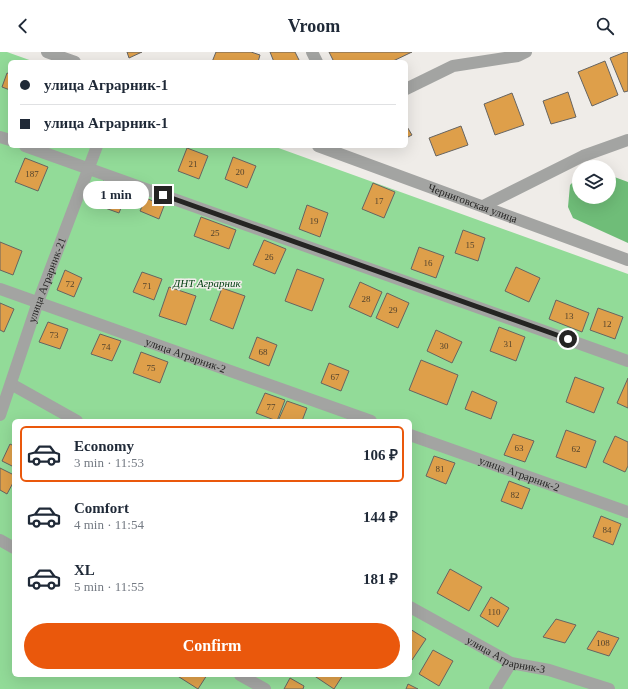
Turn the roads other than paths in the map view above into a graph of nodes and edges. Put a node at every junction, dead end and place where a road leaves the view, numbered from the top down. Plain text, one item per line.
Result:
1 (47, 52) edge
2 (526, 52) edge
3 (69, 60) edge
4 (408, 88) edge
5 (628, 140) edge
6 (31, 148) edge
7 (96, 148) edge
8 (324, 148) edge
9 (88, 169) junction
10 (483, 206) junction
11 (628, 260) edge
12 (0, 289) edge
13 (38, 302) junction
14 (628, 361) edge
15 (11, 384) junction
16 (0, 415) edge
17 (73, 419) edge
18 (365, 419) edge
19 (412, 436) edge
20 (628, 512) edge
21 (0, 540) edge
22 (12, 547) edge
23 (412, 608) edge
24 (512, 663) junction
25 (244, 677) edge
26 (265, 689) edge
27 (495, 689) edge
28 (609, 689) edge

1 - 3 street
2 - 4 street
5 - 10 street
6 - 9 street
7 - 9 street, улица Аграрник-21
8 - 10 street, Черниговская улица
9 - 13 street, улица Аграрник-21
9 - 14 street
10 - 11 street, Черниговская улица
12 - 13 street, улица Аграрник-2
13 - 15 street, улица Аграрник-21
13 - 18 street, улица Аграрник-2
15 - 16 street, улица Аграрник-21
15 - 17 street
19 - 20 street, улица Аграрник-2
21 - 22 street
23 - 24 street, улица Аграрник-3
24 - 27 street
24 - 28 street, улица Аграрник-3
25 - 26 street

